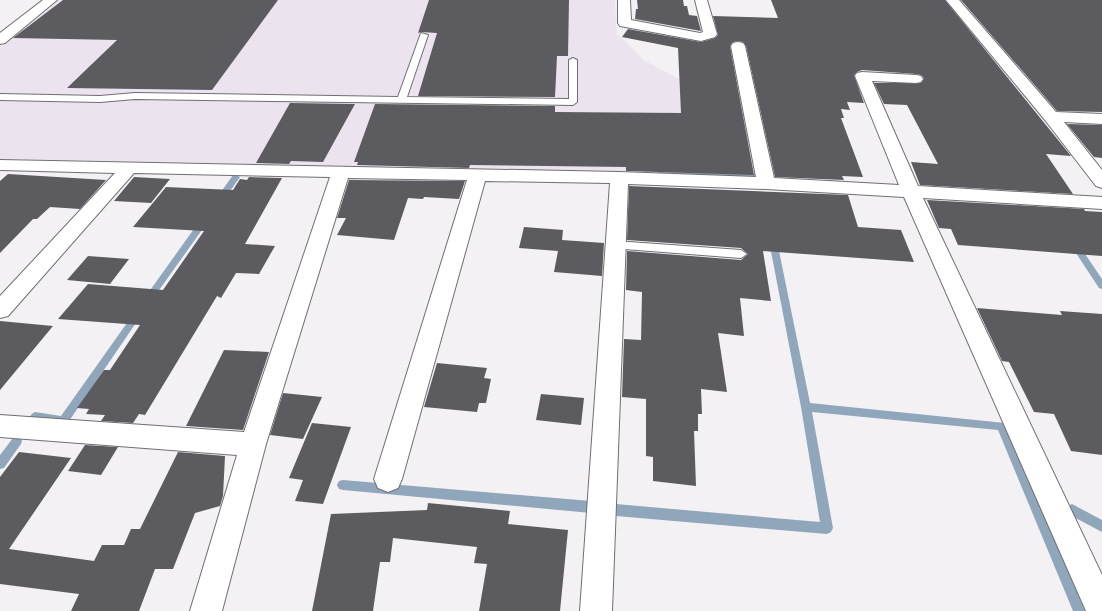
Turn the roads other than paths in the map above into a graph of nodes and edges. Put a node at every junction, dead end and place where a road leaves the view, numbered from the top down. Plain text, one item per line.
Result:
1 (51, 0) edge
2 (624, 0) edge
3 (701, 0) edge
4 (952, 0) edge
5 (424, 35) dead end
6 (0, 40) edge
7 (738, 46) dead end
8 (573, 60) dead end
9 (916, 79) dead end
10 (0, 97) edge
11 (402, 99) junction
12 (1052, 117) junction
13 (1102, 119) edge
14 (0, 165) edge
15 (129, 168) junction
16 (341, 172) junction
17 (478, 175) junction
18 (618, 178) junction
19 (1102, 182) edge
20 (766, 183) junction
21 (911, 192) junction
22 (1102, 203) edge
23 (615, 245) junction
24 (741, 254) dead end
25 (0, 310) edge
26 (0, 426) edge
27 (253, 444) junction
28 (388, 479) dead end
29 (1102, 610) edge
30 (206, 611) edge
31 (596, 611) edge

1 - 6 street
2 - 3 street
4 - 12 street
5 - 11 lane
7 - 20 street
8 - 11 lane
9 - 21 street
10 - 11 lane
12 - 13 street
12 - 19 street
14 - 15 street
15 - 16 street
15 - 25 street
16 - 17 street
16 - 27 street
17 - 18 street
17 - 28 street
18 - 20 street
18 - 23 street
20 - 21 street
21 - 22 street
21 - 29 street
23 - 24 lane
23 - 31 street
26 - 27 street
27 - 30 street

